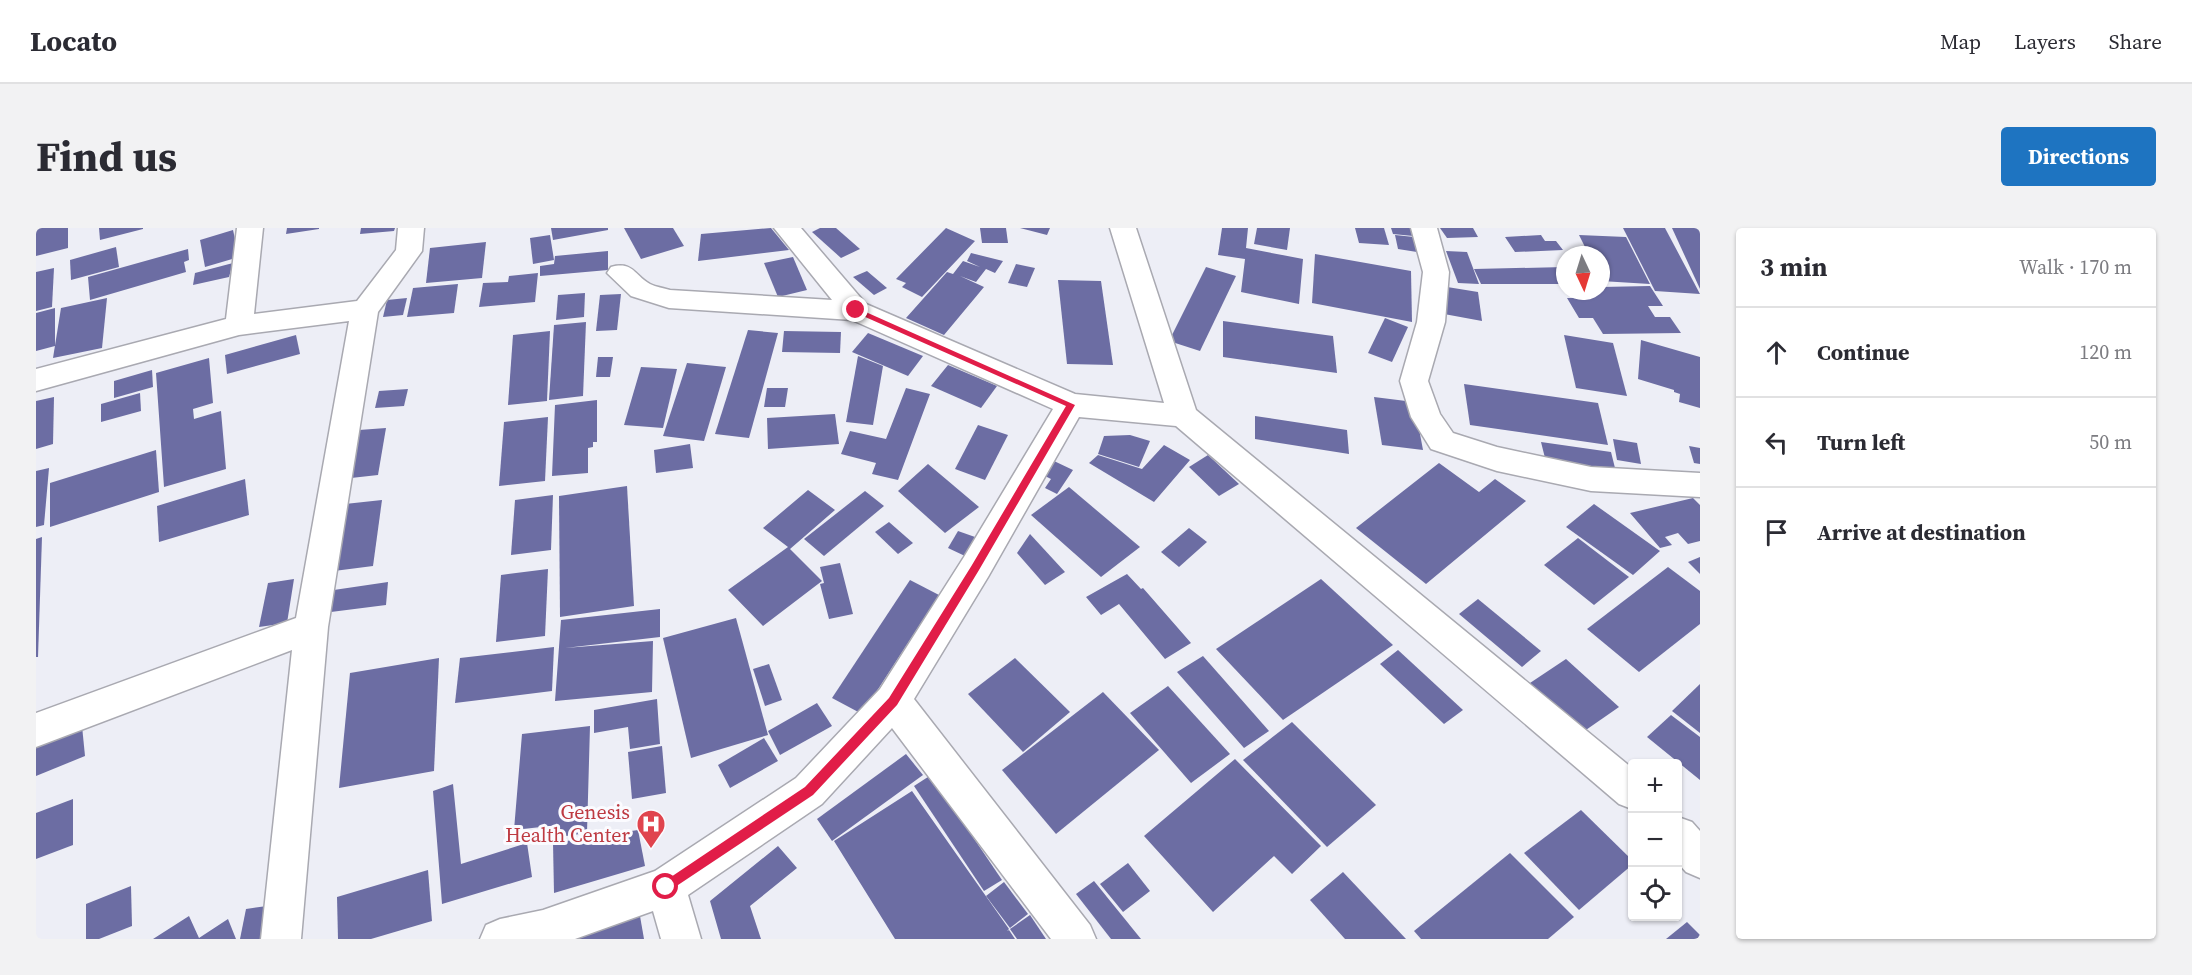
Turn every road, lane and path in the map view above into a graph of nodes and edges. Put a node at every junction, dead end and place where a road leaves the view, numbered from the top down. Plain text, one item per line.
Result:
1 (250, 228) edge
2 (411, 228) edge
3 (787, 228) edge
4 (1123, 228) edge
5 (1424, 228) edge
6 (620, 273) dead end
7 (365, 310) junction
8 (856, 310) junction
9 (239, 325) junction
10 (36, 380) edge
11 (1071, 405) junction
12 (1183, 417) junction
13 (1700, 485) edge
14 (311, 627) junction
15 (893, 701) junction
16 (36, 730) edge
17 (1628, 788) edge
18 (1682, 841) edge
19 (1700, 858) edge
20 (666, 887) junction
21 (281, 939) edge
22 (500, 939) edge
23 (681, 939) edge
24 (1076, 939) edge

1 - 9 street
2 - 7 street
3 - 8 street
4 - 12 street
5 - 13 street
6 - 8 street
7 - 9 street
7 - 14 street
8 - 11 street
9 - 10 street
11 - 12 street
11 - 15 street
12 - 17 street
14 - 16 street
14 - 21 street
15 - 20 street
15 - 24 street
18 - 19 street
20 - 22 street
20 - 23 street

